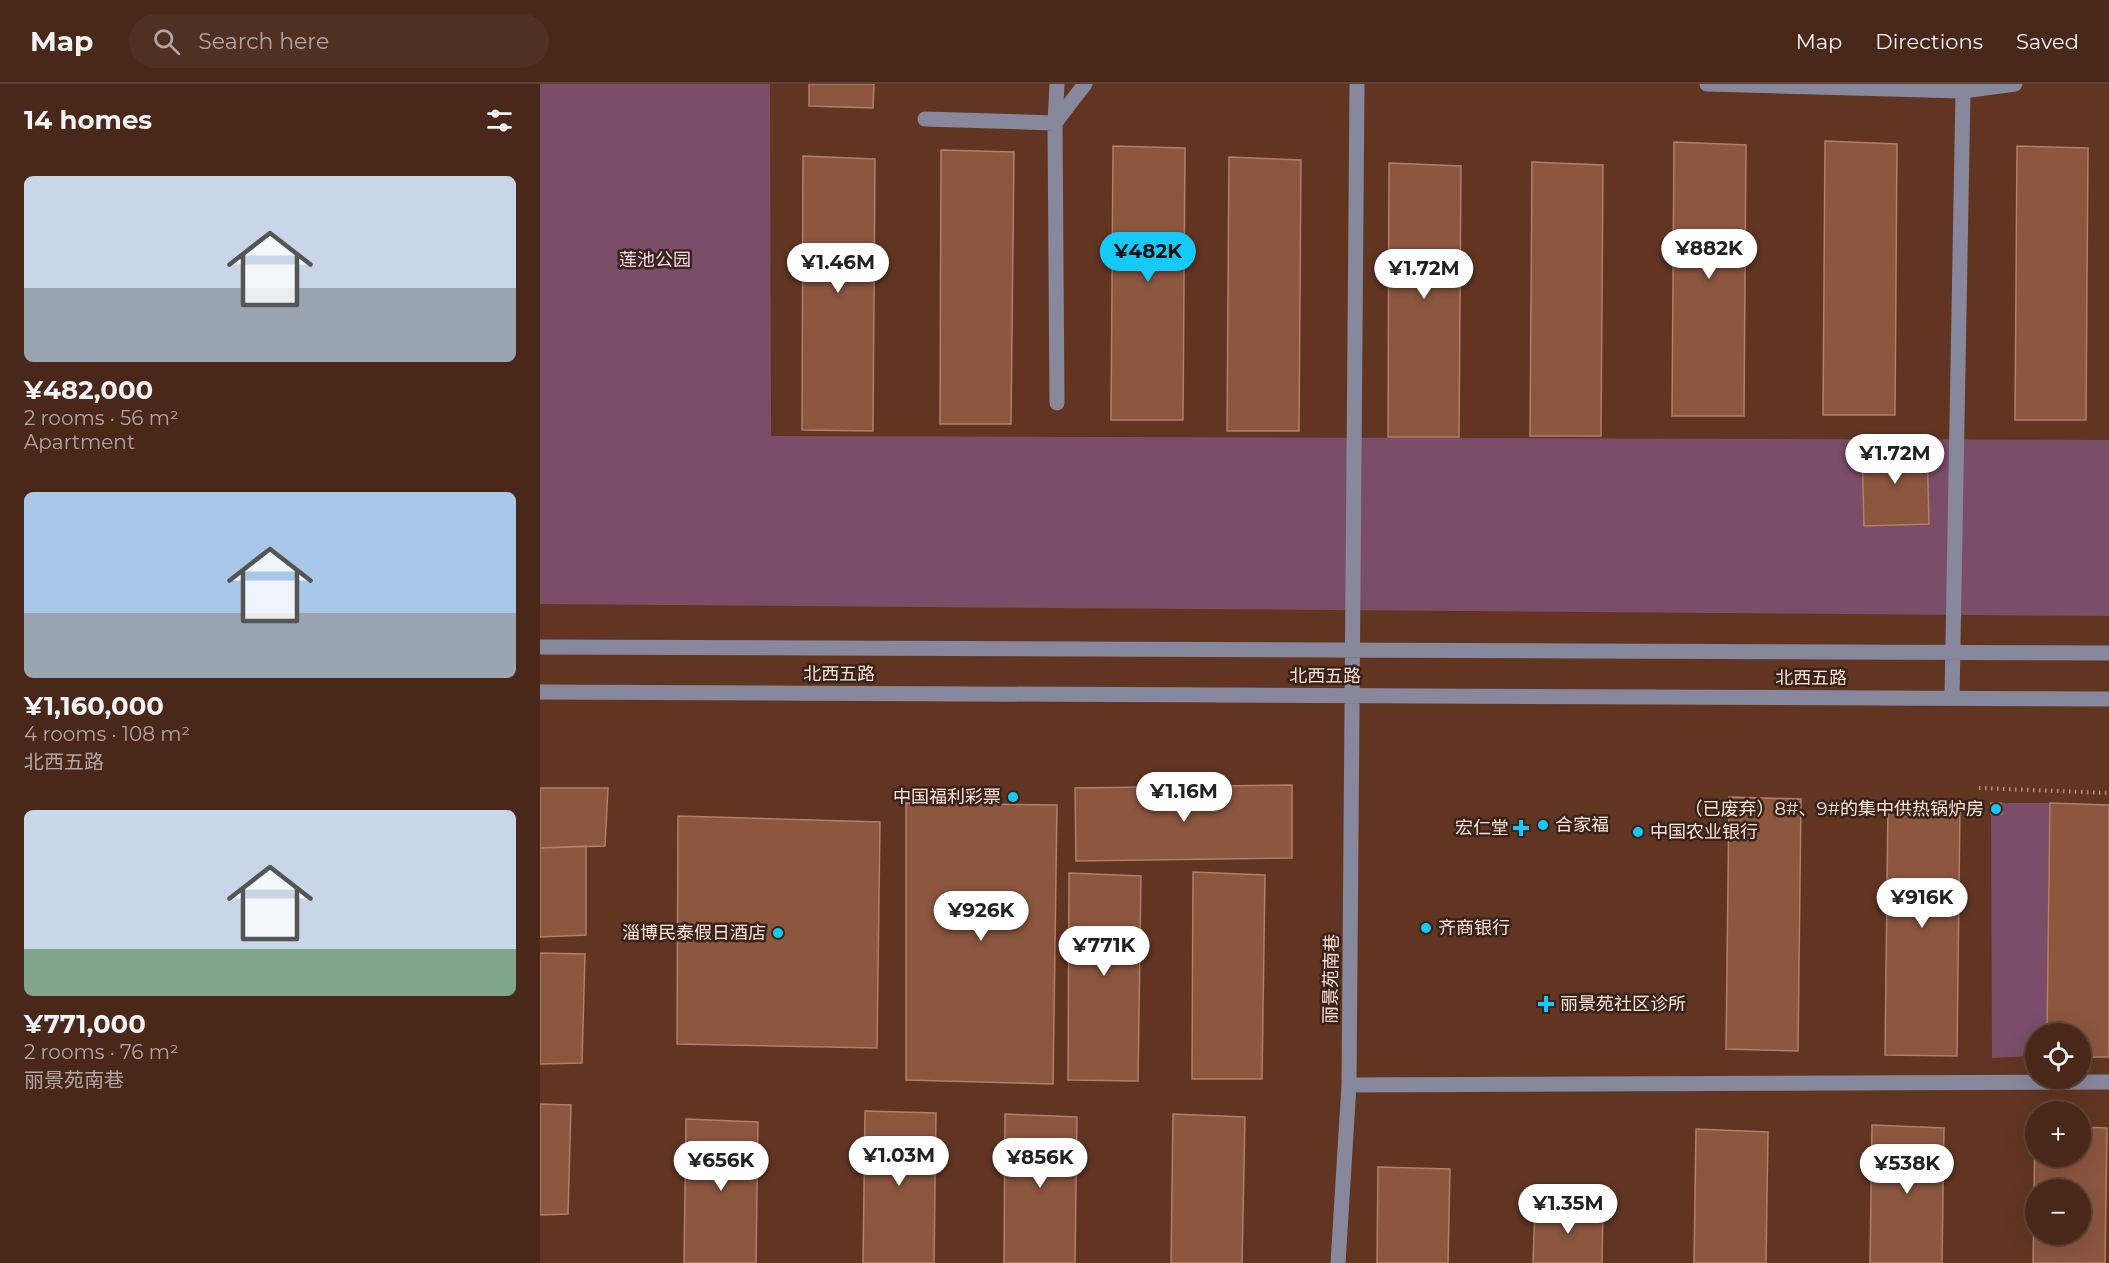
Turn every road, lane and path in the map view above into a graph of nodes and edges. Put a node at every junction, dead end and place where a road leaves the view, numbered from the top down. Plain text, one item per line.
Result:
1 (1057, 84) edge
2 (1085, 84) edge
3 (1357, 84) edge
4 (1707, 84) edge
5 (2015, 84) edge
6 (1963, 91) junction
7 (925, 119) dead end
8 (1055, 123) junction
9 (1057, 403) dead end
10 (540, 647) edge
11 (1353, 650) junction
12 (1953, 653) junction
13 (2109, 653) edge
14 (540, 692) edge
15 (1353, 696) junction
16 (1952, 698) junction
17 (2109, 699) edge
18 (1979, 788) dead end
19 (2109, 793) edge
20 (2109, 1082) edge
21 (1349, 1085) junction
22 (1338, 1263) edge

1 - 8 street
2 - 8 street
3 - 11 street, 丽景苑南巷
4 - 6 street
5 - 6 street
6 - 12 street
7 - 8 street
8 - 9 street
10 - 11 street, 北西五路
11 - 12 street, 北西五路
11 - 15 street, 丽景苑南巷
12 - 13 street, 北西五路
12 - 16 street
14 - 15 street, 北西五路
15 - 16 street, 北西五路
15 - 21 street, 丽景苑南巷
16 - 17 street, 北西五路
18 - 19 path
20 - 21 street
21 - 22 street, 丽景苑南巷

